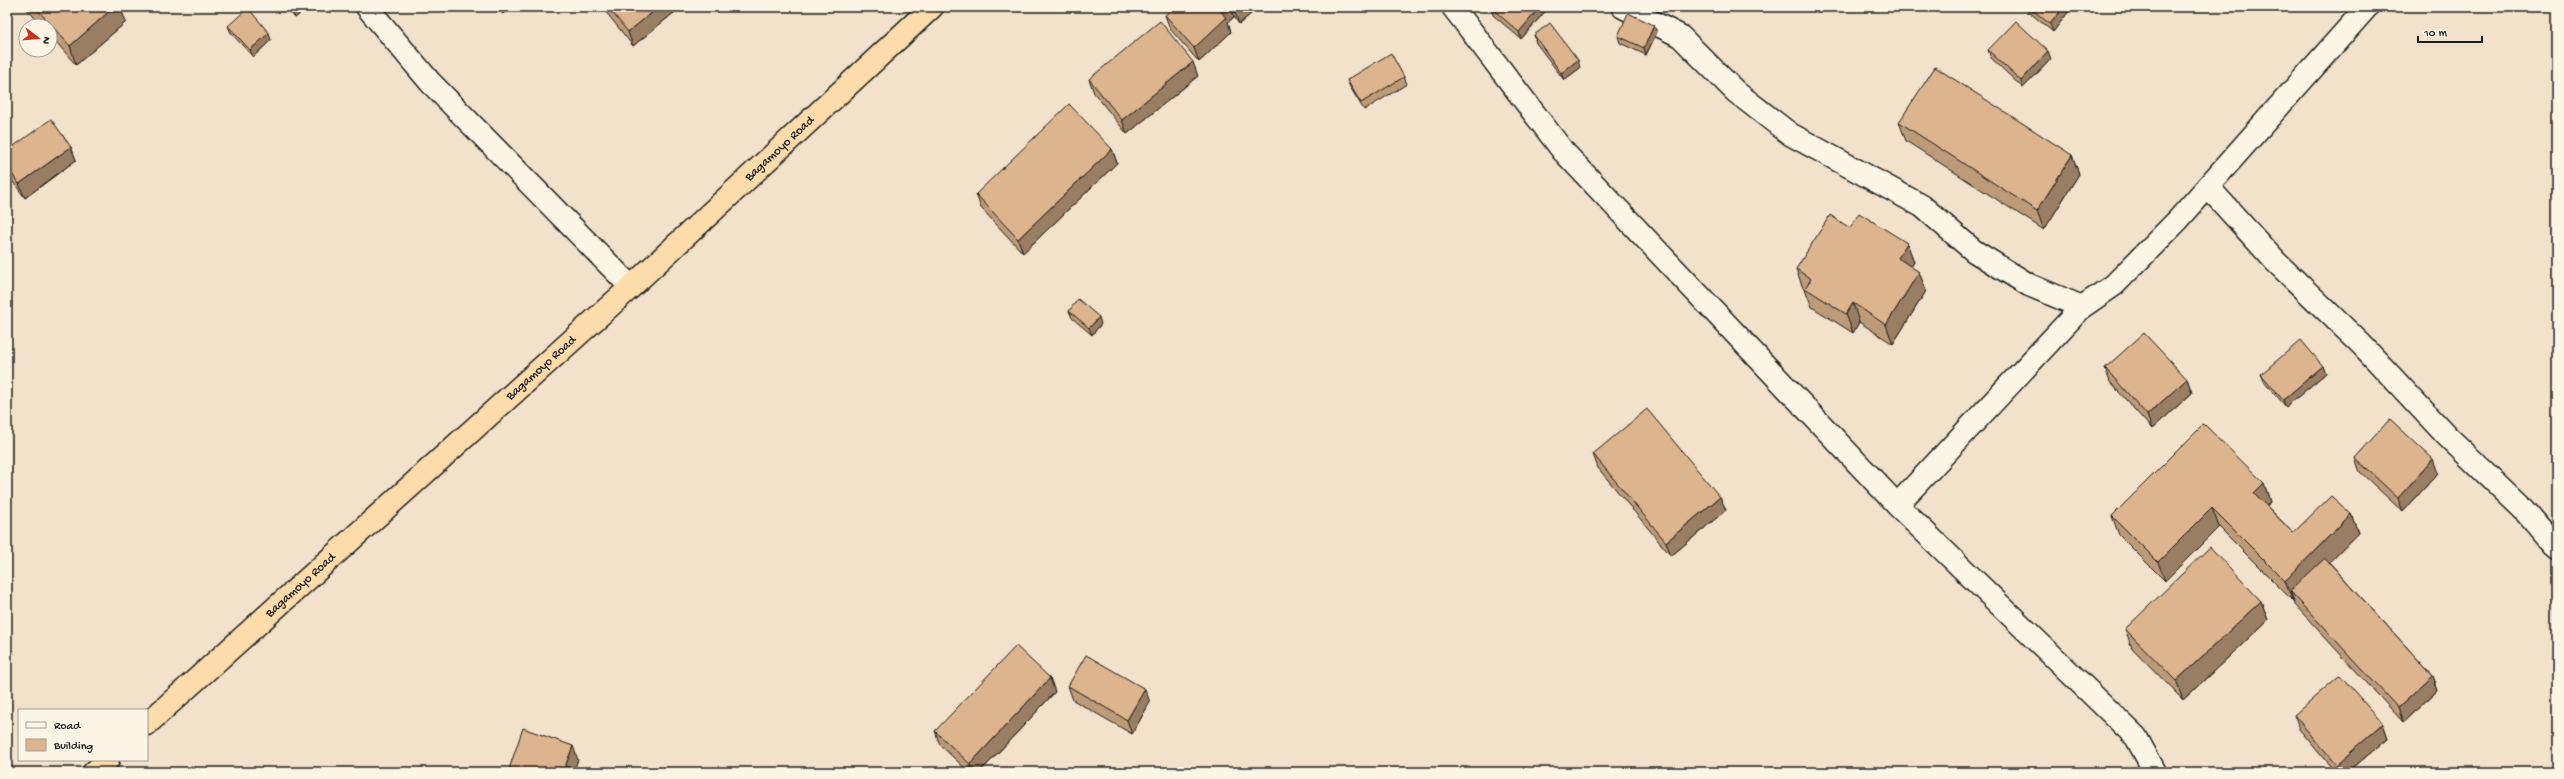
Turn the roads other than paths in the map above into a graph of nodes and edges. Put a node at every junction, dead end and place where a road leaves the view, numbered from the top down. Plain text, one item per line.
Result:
1 (367, 7) edge
2 (932, 7) edge
3 (1453, 7) edge
4 (1623, 7) edge
5 (2367, 7) edge
6 (2208, 187) junction
7 (631, 287) junction
8 (2082, 307) junction
9 (1897, 505) junction
10 (2557, 549) edge
11 (148, 723) edge
12 (107, 761) edge
13 (94, 772) edge
14 (2155, 772) edge

1 - 7 street
2 - 7 highway, Bagamoyo Road
3 - 9 street
4 - 8 street
5 - 6 street
6 - 8 street
6 - 10 street
7 - 11 highway, Bagamoyo Road
8 - 9 street
9 - 14 street
12 - 13 highway

